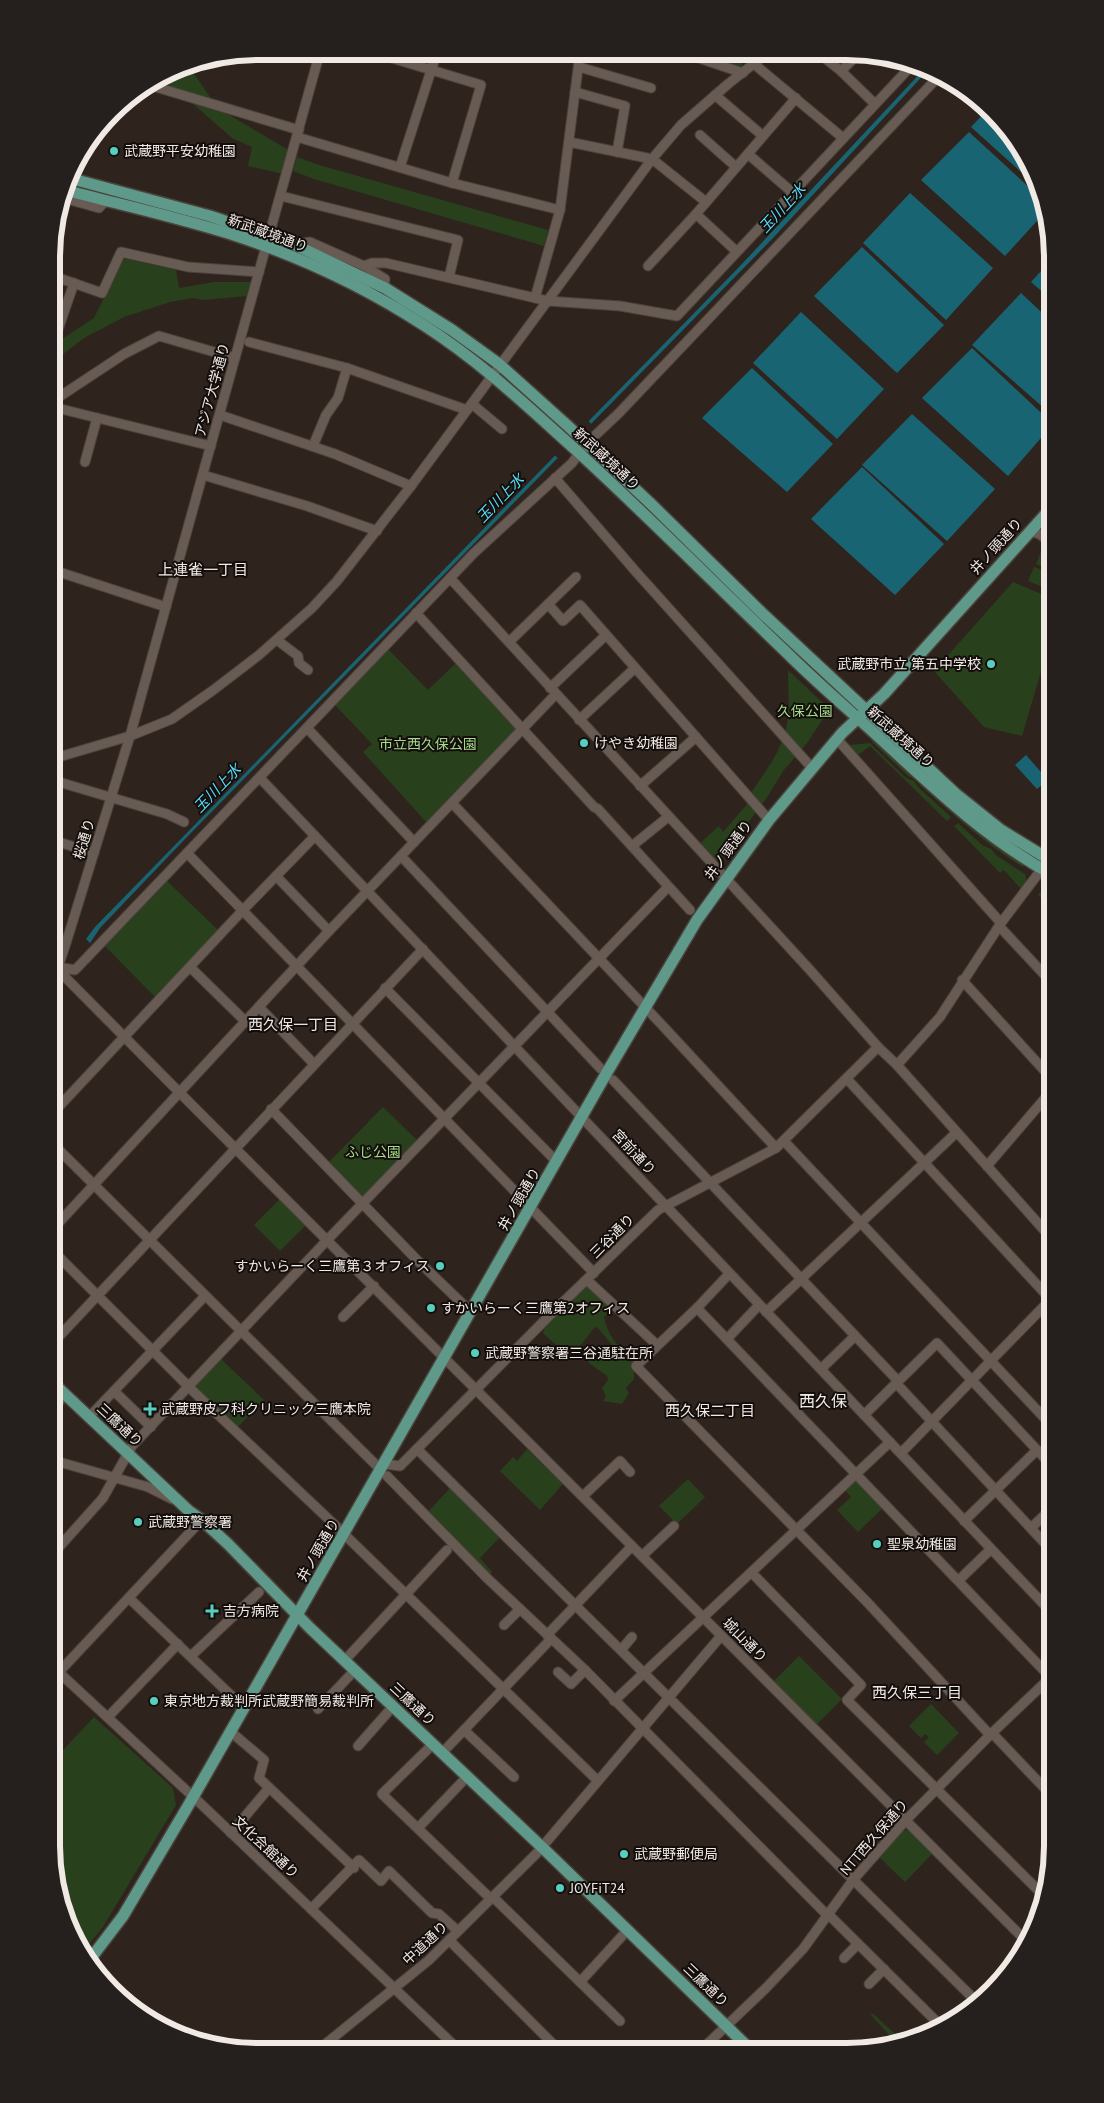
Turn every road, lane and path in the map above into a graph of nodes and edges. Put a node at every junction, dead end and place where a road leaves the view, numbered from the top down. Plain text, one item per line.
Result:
1 (318, 60) edge
2 (399, 60) edge
3 (435, 60) edge
4 (580, 60) edge
5 (705, 60) edge
6 (759, 60) edge
7 (827, 60) edge
8 (852, 60) edge
9 (754, 64) junction
10 (579, 67) junction
11 (908, 69) edge
12 (432, 70) junction
13 (841, 71) junction
14 (743, 73) junction
15 (935, 80) edge
16 (156, 87) edge
17 (651, 88) dead end
18 (575, 92) junction
19 (715, 95) junction
20 (796, 98) junction
21 (875, 104) junction
22 (298, 133) junction
23 (700, 135) dead end
24 (763, 136) junction
25 (844, 138) junction
26 (569, 142) junction
27 (617, 152) junction
28 (748, 154) junction
29 (652, 159) junction
30 (400, 167) junction
31 (736, 168) junction
32 (77, 177) edge
33 (452, 183) junction
34 (71, 191) edge
35 (793, 193) junction
36 (281, 196) junction
37 (69, 200) edge
38 (106, 200) junction
39 (706, 202) junction
40 (560, 210) junction
41 (696, 214) junction
42 (268, 241) junction
43 (301, 248) junction
44 (736, 251) junction
45 (364, 266) junction
46 (648, 266) dead end
47 (259, 272) junction
48 (448, 277) junction
49 (60, 278) edge
50 (74, 283) junction
51 (384, 287) junction
52 (535, 298) junction
53 (548, 300) junction
54 (60, 324) edge
55 (248, 342) dead end
56 (235, 358) junction
57 (499, 364) junction
58 (347, 368) junction
59 (492, 374) junction
60 (60, 396) edge
61 (470, 407) junction
62 (60, 409) edge
63 (220, 415) junction
64 (97, 418) junction
65 (502, 429) dead end
66 (211, 446) junction
67 (313, 446) junction
68 (582, 448) junction
69 (85, 462) dead end
70 (203, 475) junction
71 (555, 478) junction
72 (411, 486) junction
73 (1044, 515) edge
74 (1030, 530) junction
75 (377, 531) junction
76 (1044, 537) edge
77 (60, 572) edge
78 (576, 577) dead end
79 (450, 578) junction
80 (548, 604) junction
81 (166, 607) junction
82 (416, 613) junction
83 (606, 635) junction
84 (277, 640) junction
85 (508, 642) junction
86 (635, 668) junction
87 (308, 670) dead end
88 (553, 691) junction
89 (868, 711) junction
90 (858, 719) junction
91 (579, 720) junction
92 (306, 728) junction
93 (522, 730) junction
94 (130, 736) junction
95 (696, 737) junction
96 (837, 739) junction
97 (60, 757) edge
98 (812, 768) junction
99 (260, 778) junction
100 (60, 782) edge
101 (640, 786) junction
102 (111, 797) junction
103 (452, 803) junction
104 (668, 817) junction
105 (769, 820) junction
106 (184, 822) dead end
107 (315, 836) junction
108 (60, 842) edge
109 (414, 842) junction
110 (632, 846) junction
111 (94, 853) junction
112 (187, 853) junction
113 (401, 856) junction
114 (1044, 859) edge
115 (1044, 860) edge
116 (1044, 868) edge
117 (276, 876) junction
118 (724, 879) junction
119 (668, 887) junction
120 (367, 891) junction
121 (243, 910) junction
122 (690, 910) dead end
123 (1000, 924) junction
124 (329, 931) junction
125 (423, 949) junction
126 (60, 953) edge
127 (598, 959) junction
128 (297, 967) junction
129 (60, 968) edge
130 (191, 968) junction
131 (60, 973) edge
132 (1044, 975) edge
133 (962, 980) junction
134 (386, 988) junction
135 (259, 1007) junction
136 (645, 1009) junction
137 (548, 1012) junction
138 (246, 1022) junction
139 (352, 1023) junction
140 (125, 1036) junction
141 (516, 1046) junction
142 (878, 1048) junction
143 (314, 1064) junction
144 (897, 1065) junction
145 (601, 1069) dead end
146 (1044, 1071) edge
147 (847, 1078) junction
148 (613, 1080) dead end
149 (481, 1082) junction
150 (180, 1093) junction
151 (1044, 1098) edge
152 (60, 1105) edge
153 (270, 1109) junction
154 (583, 1117) junction
155 (445, 1119) junction
156 (956, 1133) junction
157 (784, 1141) junction
158 (235, 1148) junction
159 (776, 1148) junction
160 (60, 1151) edge
161 (557, 1162) junction
162 (924, 1162) junction
163 (987, 1166) junction
164 (710, 1184) junction
165 (94, 1185) junction
166 (363, 1203) junction
167 (666, 1206) junction
168 (531, 1208) junction
169 (60, 1221) edge
170 (861, 1222) junction
171 (1044, 1230) edge
172 (149, 1240) junction
173 (328, 1240) junction
174 (60, 1258) edge
175 (594, 1273) junction
176 (729, 1274) junction
177 (800, 1279) junction
178 (587, 1280) junction
179 (374, 1286) junction
180 (1044, 1291) edge
181 (98, 1296) junction
182 (205, 1296) junction
183 (697, 1308) junction
184 (762, 1308) junction
185 (1044, 1308) edge
186 (471, 1312) junction
187 (343, 1317) dead end
188 (242, 1333) junction
189 (60, 1336) edge
190 (855, 1336) junction
191 (727, 1339) junction
192 (657, 1345) junction
193 (153, 1351) junction
194 (445, 1357) junction
195 (992, 1361) junction
196 (821, 1369) junction
197 (973, 1381) junction
198 (897, 1382) junction
199 (189, 1387) junction
200 (60, 1390) edge
201 (477, 1390) junction
202 (114, 1392) junction
203 (65, 1395) junction
204 (60, 1400) edge
205 (864, 1415) junction
206 (89, 1417) junction
207 (1044, 1417) edge
208 (933, 1421) junction
209 (151, 1427) junction
210 (890, 1442) junction
211 (417, 1449) junction
212 (1036, 1450) junction
213 (900, 1453) junction
214 (128, 1454) junction
215 (1044, 1458) edge
216 (60, 1462) edge
217 (384, 1470) junction
218 (630, 1472) dead end
219 (856, 1474) junction
220 (114, 1478) junction
221 (997, 1489) junction
222 (582, 1496) junction
223 (189, 1511) junction
224 (1044, 1516) edge
225 (964, 1521) junction
226 (674, 1526) dead end
227 (195, 1527) dead end
228 (1031, 1528) junction
229 (341, 1531) junction
230 (797, 1531) junction
231 (1044, 1542) edge
232 (60, 1546) edge
233 (632, 1546) junction
234 (991, 1549) junction
235 (447, 1550) dead end
236 (642, 1556) junction
237 (752, 1573) junction
238 (959, 1580) junction
239 (259, 1592) dead end
240 (406, 1594) junction
241 (129, 1598) junction
242 (575, 1604) junction
243 (1044, 1605) edge
244 (520, 1609) junction
245 (298, 1616) junction
246 (703, 1618) junction
247 (504, 1625) dead end
248 (721, 1636) junction
249 (549, 1637) junction
250 (632, 1637) dead end
251 (178, 1644) junction
252 (621, 1650) junction
253 (191, 1656) junction
254 (345, 1660) junction
255 (355, 1670) junction
256 (585, 1670) junction
257 (1044, 1670) edge
258 (60, 1671) edge
259 (558, 1672) dead end
260 (60, 1673) edge
261 (644, 1673) junction
262 (1044, 1685) edge
263 (503, 1690) junction
264 (668, 1697) junction
265 (614, 1701) junction
266 (238, 1702) dead end
267 (318, 1709) dead end
268 (388, 1712) dead end
269 (108, 1717) junction
270 (642, 1728) junction
271 (464, 1730) junction
272 (231, 1732) junction
273 (991, 1734) junction
274 (358, 1746) dead end
275 (428, 1749) dead end
276 (442, 1752) junction
277 (514, 1777) dead end
278 (598, 1781) junction
279 (462, 1782) dead end
280 (269, 1788) junction
281 (937, 1788) junction
282 (1044, 1788) edge
283 (193, 1797) junction
284 (906, 1820) junction
285 (418, 1828) junction
286 (231, 1833) junction
287 (542, 1847) junction
288 (354, 1868) junction
289 (854, 1880) junction
290 (1039, 1891) edge
291 (492, 1898) junction
292 (312, 1909) junction
293 (827, 1914) junction
294 (458, 1931) junction
295 (623, 1935) dead end
296 (1022, 1937) edge
297 (449, 1940) junction
298 (858, 1944) junction
299 (93, 1956) edge
300 (844, 1958) dead end
301 (884, 1969) junction
302 (580, 1982) junction
303 (869, 1984) dead end
304 (394, 1988) junction
305 (973, 1998) edge
306 (620, 2021) dead end
307 (937, 2022) edge
308 (727, 2027) junction
309 (327, 2043) edge
310 (452, 2043) edge
311 (552, 2043) edge
312 (709, 2043) edge
313 (743, 2043) edge

1 - 22 street, アジア大学通り
2 - 12 street
3 - 12 street
4 - 10 street
5 - 14 street
6 - 9 street
7 - 13 street
8 - 13 street
9 - 14 street
9 - 20 street
10 - 17 street
10 - 18 street
11 - 21 street
12 - 30 street
12 - 33 street
13 - 21 street
14 - 19 street
15 - 68 street
16 - 22 street
18 - 26 street
18 - 27 street
19 - 24 street
19 - 29 street
20 - 24 street
20 - 25 street
21 - 25 street
22 - 30 street
22 - 36 street, アジア大学通り
23 - 31 street
24 - 28 street
25 - 35 street
26 - 27 street
26 - 40 street
27 - 29 street
28 - 31 street
28 - 35 street
29 - 39 street
29 - 53 street
30 - 33 street
31 - 39 street
32 - 42 main road, 新武蔵境通り
33 - 40 street
34 - 38 main road, 新武蔵境通り
35 - 44 street
36 - 42 street, アジア大学通り
36 - 48 street
37 - 38 street
38 - 42 main road, 新武蔵境通り
39 - 41 street
40 - 52 street
41 - 44 street
41 - 46 street
42 - 43 main road, 新武蔵境通り
42 - 47 street, アジア大学通り
42 - 59 main road, 新武蔵境通り
43 - 45 street
43 - 51 main road, 新武蔵境通り
44 - 53 street
45 - 48 street
45 - 51 street
47 - 50 street
47 - 56 street, アジア大学通り
48 - 52 street
49 - 50 street
50 - 54 street
51 - 57 main road, 新武蔵境通り
52 - 53 street
53 - 57 street
55 - 58 street
56 - 60 street
56 - 63 street, アジア大学通り
57 - 59 street
57 - 68 main road, 新武蔵境通り
58 - 61 street
58 - 67 street
59 - 61 street
59 - 68 main road, 新武蔵境通り
61 - 65 street
61 - 72 street
62 - 64 street
63 - 66 street, アジア大学通り
63 - 67 street
64 - 66 street
64 - 69 street
66 - 70 street, アジア大学通り
67 - 72 street
68 - 71 street
68 - 89 main road, 新武蔵境通り
68 - 90 main road, 新武蔵境通り
70 - 75 street
70 - 81 street, アジア大学通り
71 - 79 street
71 - 98 street
72 - 75 street
73 - 74 main road, 井ノ頭通り
74 - 76 street
74 - 89 main road, 井ノ頭通り
75 - 84 street
77 - 81 street
78 - 80 street
79 - 82 street
79 - 85 street
80 - 83 street
80 - 85 street
81 - 94 street, アジア大学通り
82 - 92 street
82 - 93 street
83 - 86 street
83 - 88 street
84 - 87 street
84 - 94 street
85 - 88 street
86 - 91 street
86 - 95 street
88 - 91 street
88 - 93 street
89 - 90 main road, 井ノ頭通り
89 - 114 main road, 新武蔵境通り
90 - 96 main road, 井ノ頭通り
90 - 115 main road, 新武蔵境通り
91 - 101 street
92 - 99 street
92 - 109 street
93 - 103 street
93 - 110 street
94 - 97 street
94 - 102 street, 桜通り
95 - 101 street
95 - 105 street
96 - 98 main road, 井ノ頭通り
96 - 123 street
98 - 105 main road, 井ノ頭通り
99 - 107 street, 宮前通り
99 - 112 street
100 - 102 street
101 - 104 street
102 - 106 street
102 - 111 street, 桜通り
103 - 109 street
103 - 127 street
104 - 110 street
104 - 118 street
105 - 118 main road, 井ノ頭通り
107 - 117 street
107 - 120 street, 宮前通り
108 - 111 street
109 - 113 street
110 - 119 street
111 - 126 street, 桜通り
112 - 121 street
112 - 129 street
113 - 120 street
113 - 137 street
116 - 123 street
117 - 121 street
117 - 124 street
118 - 136 main road, 井ノ頭通り
118 - 142 street
119 - 122 street
119 - 127 street
120 - 124 street
120 - 125 street, 宮前通り
121 - 128 street
121 - 130 street
123 - 132 street
123 - 133 street
124 - 128 street
125 - 134 street
125 - 141 street, 宮前通り
127 - 136 street
127 - 137 street
128 - 135 street
128 - 139 street
130 - 138 street
130 - 140 street
131 - 140 street, 城山通り
133 - 144 street
133 - 146 street
134 - 139 street
134 - 149 street
135 - 138 street
135 - 143 street
136 - 154 main road, 井ノ頭通り
136 - 159 street
137 - 141 street
137 - 145 street
138 - 150 street
139 - 143 street
139 - 155 street
140 - 150 street, 城山通り
140 - 152 street
141 - 149 street
141 - 154 street, 宮前通り
142 - 144 street
142 - 147 street, 三谷通り
143 - 153 street
144 - 156 street
147 - 157 street, 三谷通り
147 - 162 street
148 - 164 street
149 - 155 street
149 - 161 street
150 - 158 street, 城山通り
150 - 165 street
151 - 163 street
153 - 158 street
153 - 166 street
154 - 161 main road, 井ノ頭通り
154 - 167 street, 宮前通り
155 - 166 street
155 - 168 street
156 - 162 street
156 - 163 street
157 - 159 street, 三谷通り
157 - 170 street
158 - 172 street
158 - 173 street, 城山通り
159 - 164 street, 三谷通り
160 - 165 street
161 - 168 main road, 井ノ頭通り
162 - 170 street
162 - 180 street
163 - 171 street
164 - 167 street, 三谷通り
164 - 177 street
165 - 169 street
165 - 172 street
166 - 173 street
166 - 186 street
167 - 175 street, 三谷通り
167 - 176 street, 宮前通り
168 - 175 street
168 - 186 main road, 井ノ頭通り
170 - 177 street
170 - 195 street
172 - 181 street
172 - 182 street
173 - 179 street, 城山通り
173 - 188 street
174 - 181 street
175 - 178 street, 三谷通り
176 - 183 street
176 - 184 street, 宮前通り
177 - 184 street
177 - 190 street
178 - 192 street
178 - 201 street, 三谷通り
179 - 187 street
179 - 194 street, 城山通り
181 - 189 street
181 - 193 street
182 - 188 street
182 - 193 street
183 - 191 street
183 - 192 street
184 - 191 street
184 - 196 street, 宮前通り
185 - 195 street
186 - 194 main road, 井ノ頭通り
188 - 199 street
188 - 217 street
190 - 196 street
190 - 198 street
191 - 219 street
192 - 230 street
193 - 199 street
193 - 202 street
194 - 201 street, 城山通り
194 - 217 main road, 井ノ頭通り
195 - 197 street
195 - 207 street
196 - 205 street, 宮前通り
197 - 198 street
197 - 208 street
197 - 212 street
198 - 205 street
198 - 208 street
199 - 209 street
199 - 229 street
200 - 203 main road, 三鷹通り
201 - 211 street, 三谷通り
201 - 222 street, 城山通り
202 - 206 street
202 - 209 street
203 - 204 street
203 - 206 main road, 三鷹通り
205 - 210 street, 宮前通り
206 - 214 main road, 三鷹通り
208 - 213 street
208 - 221 street
209 - 214 street
210 - 213 street, 宮前通り
210 - 219 street
211 - 217 street, 三谷通り
211 - 242 street
212 - 215 street
212 - 221 street
213 - 225 street, 宮前通り
214 - 220 street
214 - 223 main road, 三鷹通り
216 - 220 street
217 - 229 main road, 井ノ頭通り
217 - 244 street
218 - 222 street
219 - 230 street
219 - 238 street
220 - 223 street
220 - 232 street
221 - 225 street
221 - 228 street
222 - 233 street, 城山通り
223 - 245 main road, 三鷹通り
224 - 228 street
225 - 234 street, 宮前通り
226 - 236 street
227 - 241 street
228 - 231 street
229 - 240 street
229 - 245 main road, 井ノ頭通り
230 - 237 street
230 - 273 street
233 - 236 street, 城山通り
233 - 242 street
234 - 238 street
234 - 243 street, 宮前通り
235 - 240 street
236 - 246 street, 城山通り
237 - 246 street
237 - 281 street
238 - 257 street
239 - 253 street
240 - 254 street
240 - 263 street
241 - 251 street
241 - 258 street
242 - 249 street
242 - 252 street
244 - 247 street
244 - 249 street
245 - 254 main road, 三鷹通り
245 - 272 main road, 井ノ頭通り
246 - 248 street, 城山通り
246 - 261 street
248 - 264 street, 中道通り
248 - 284 street, 城山通り
249 - 256 street
249 - 263 street
250 - 252 street
251 - 253 street
251 - 269 street
252 - 261 street
253 - 266 street
254 - 255 main road, 三鷹通り
255 - 267 street
255 - 276 main road, 三鷹通り
256 - 259 street
256 - 265 street
260 - 269 street, 文化会館通り
261 - 264 street
261 - 265 street
262 - 273 street, NTT西久保通り
263 - 271 street
263 - 278 street
264 - 270 street, 中道通り
264 - 289 street
265 - 270 street
268 - 274 street
269 - 283 street, 文化会館通り
270 - 278 street, 中道通り
270 - 293 street
271 - 276 street
271 - 277 street
272 - 280 street
272 - 283 main road, 井ノ頭通り
273 - 281 street, NTT西久保通り
273 - 282 street
275 - 285 street
276 - 287 main road, 三鷹通り
278 - 287 street, 中道通り
279 - 285 street
280 - 286 street
280 - 288 street
281 - 284 street, NTT西久保通り
281 - 290 street
283 - 286 street, 文化会館通り
283 - 299 main road, 井ノ頭通り
284 - 289 street, NTT西久保通り
284 - 296 street, 城山通り
285 - 291 street
286 - 292 street, 文化会館通り
287 - 291 street, 中道通り
287 - 308 main road, 三鷹通り
288 - 292 street
288 - 294 street
289 - 293 street, NTT西久保通り
289 - 305 street
291 - 294 street, 中道通り
291 - 302 street
292 - 304 street, 文化会館通り
293 - 298 street
293 - 308 street, NTT西久保通り
294 - 297 street, 中道通り
295 - 302 street
297 - 304 street, 中道通り
297 - 311 street
298 - 300 street
298 - 301 street
301 - 303 street
301 - 307 street
302 - 306 street
304 - 309 street, 中道通り
304 - 310 street, 文化会館通り
308 - 312 street, NTT西久保通り
308 - 313 main road, 三鷹通り

